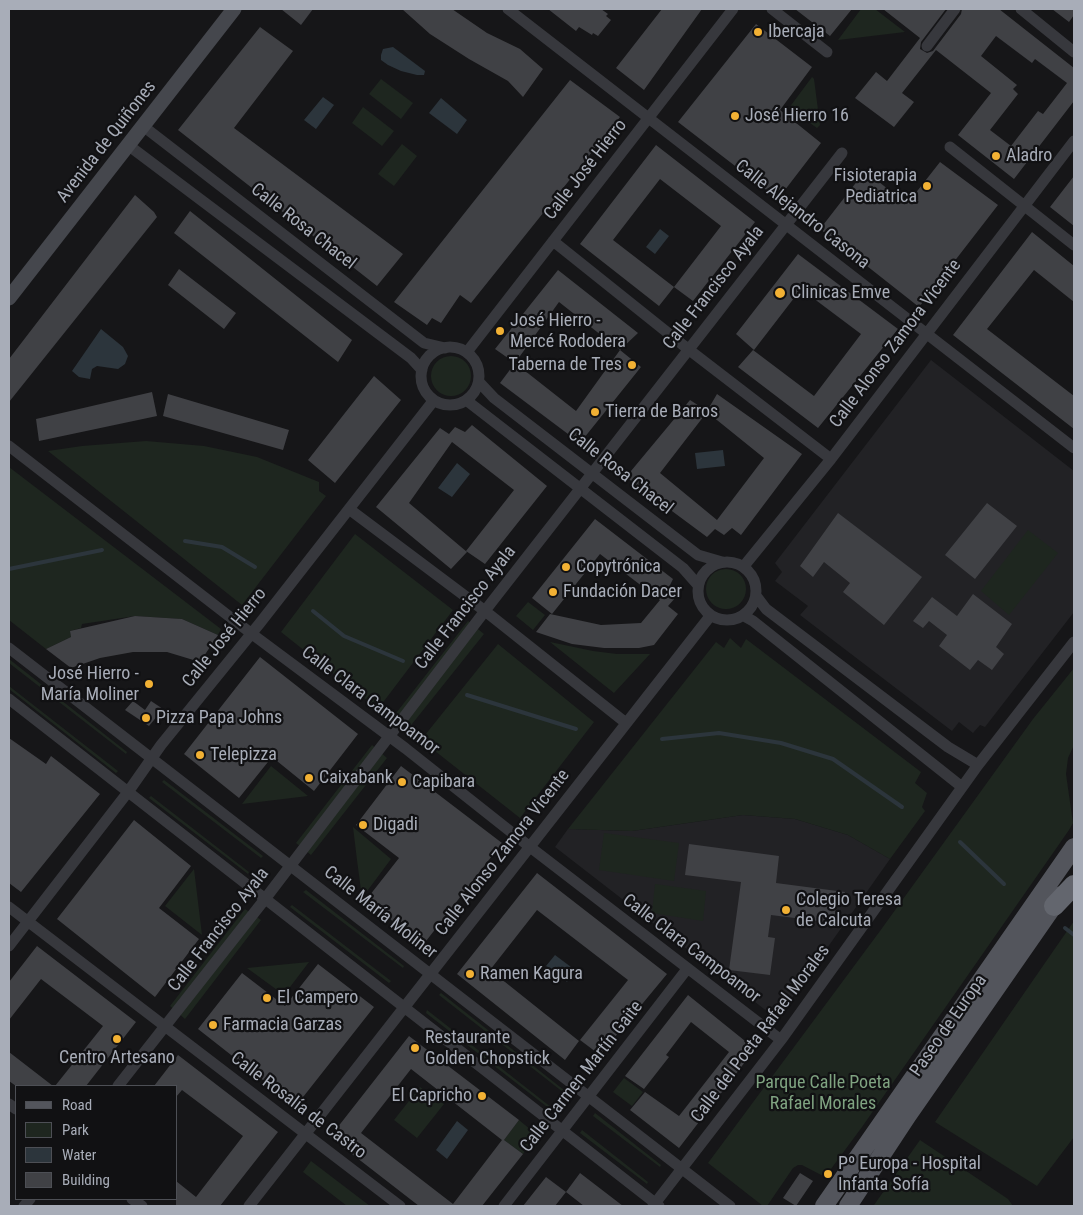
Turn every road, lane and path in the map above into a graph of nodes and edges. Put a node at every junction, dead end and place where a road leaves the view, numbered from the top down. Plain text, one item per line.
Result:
1 (234, 9) edge
2 (508, 9) edge
3 (733, 9) edge
4 (772, 9) edge
5 (955, 9) edge
6 (1021, 9) edge
7 (927, 46) dead end
8 (827, 52) dead end
9 (1074, 52) edge
10 (648, 118) junction
11 (143, 126) junction
12 (1074, 141) edge
13 (128, 145) junction
14 (950, 147) dead end
15 (842, 153) dead end
16 (1024, 205) junction
17 (786, 224) junction
18 (553, 242) junction
19 (1074, 245) edge
20 (9, 298) edge
21 (926, 333) junction
22 (445, 348) junction
23 (688, 349) junction
24 (467, 352) junction
25 (422, 370) junction
26 (479, 382) junction
27 (434, 400) junction
28 (466, 400) junction
29 (9, 446) edge
30 (1074, 448) edge
31 (831, 459) junction
32 (593, 473) junction
33 (581, 489) junction
34 (349, 509) junction
35 (722, 562) junction
36 (744, 566) junction
37 (698, 585) junction
38 (756, 597) junction
39 (485, 611) junction
40 (710, 615) junction
41 (744, 616) junction
42 (252, 634) junction
43 (1074, 642) edge
44 (9, 648) edge
45 (9, 699) edge
46 (626, 724) junction
47 (390, 736) junction
48 (152, 758) junction
49 (978, 765) junction
50 (962, 787) junction
51 (128, 792) junction
52 (530, 847) junction
53 (1074, 847) edge
54 (291, 866) junction
55 (1074, 877) edge
56 (1074, 885) edge
57 (265, 899) junction
58 (1054, 906) junction
59 (9, 907) edge
60 (28, 922) junction
61 (9, 946) edge
62 (688, 969) junction
63 (430, 974) junction
64 (404, 1008) junction
65 (166, 1027) junction
66 (781, 1040) junction
67 (119, 1085) edge
68 (589, 1097) junction
69 (562, 1131) junction
70 (306, 1133) junction
71 (682, 1169) junction
72 (656, 1205) edge
73 (249, 1206) edge
74 (400, 1206) edge
75 (504, 1206) edge
76 (730, 1206) edge
77 (824, 1206) edge
78 (848, 1206) edge

1 - 11 street, Avenida de Quiñones
2 - 10 street, Calle Alejandro Casona
3 - 10 street, Calle José Hierro
4 - 8 street
5 - 7 street
6 - 9 street
10 - 17 street, Calle Alejandro Casona
10 - 18 street, Calle José Hierro
11 - 13 street, Avenida de Quiñones
11 - 22 street, Calle Rosa Chacel
12 - 16 street, Calle Alonso Zamora Vicente
13 - 20 street, Avenida de Quiñones
13 - 25 street
14 - 16 street
15 - 17 street, Calle Francisco Ayala
16 - 19 street
16 - 21 street, Calle Alonso Zamora Vicente
17 - 21 street, Calle Alejandro Casona
17 - 23 street, Calle Francisco Ayala
18 - 23 street
18 - 24 street, Calle José Hierro
21 - 30 street, Calle Alejandro Casona
21 - 31 street, Calle Alonso Zamora Vicente
22 - 24 street
22 - 25 street
23 - 31 street
23 - 32 street, Calle Francisco Ayala
24 - 26 street
25 - 27 street
26 - 28 street
26 - 32 street, Calle Rosa Chacel
27 - 28 street
27 - 34 street, Calle José Hierro
28 - 33 street, Calle Rosa Chacel
29 - 42 street, Calle Clara Campoamor
31 - 36 street, Calle Alonso Zamora Vicente
32 - 33 street, Calle Francisco Ayala
32 - 35 street, Calle Rosa Chacel
33 - 37 street, Calle Rosa Chacel
33 - 39 street, Calle Francisco Ayala
34 - 39 street
34 - 42 street, Calle José Hierro
35 - 36 street
35 - 37 street
36 - 38 street
37 - 40 street
38 - 41 street
38 - 49 street
39 - 46 street
39 - 47 street, Calle Francisco Ayala
40 - 41 street
40 - 46 street, Calle Alonso Zamora Vicente
41 - 50 street
42 - 47 street, Calle Clara Campoamor
42 - 48 street, Calle José Hierro
43 - 49 street, Calle del Poeta Rafael Morales
44 - 48 street, Calle María Moliner
45 - 51 street
46 - 52 street, Calle Alonso Zamora Vicente
47 - 52 street, Calle Clara Campoamor
47 - 54 street, Calle Francisco Ayala
48 - 51 street, Calle José Hierro
48 - 54 street, Calle María Moliner
49 - 50 street, Calle del Poeta Rafael Morales
50 - 66 street, Calle del Poeta Rafael Morales
51 - 57 street
51 - 60 street, Calle José Hierro
52 - 62 street, Calle Clara Campoamor
52 - 63 street, Calle Alonso Zamora Vicente
53 - 77 main road, Paseo de Europa
54 - 57 street, Calle Francisco Ayala
54 - 63 street, Calle María Moliner
55 - 58 main road, Paseo de Europa
56 - 58 highway
57 - 64 street
57 - 65 street, Calle Francisco Ayala
58 - 78 main road, Paseo de Europa
59 - 60 street, Calle Rosalía de Castro
60 - 61 street, Calle José Hierro
60 - 65 street, Calle Rosalía de Castro
62 - 66 street, Calle Clara Campoamor
62 - 68 street, Calle Carmen Martín Gaite
63 - 64 street, Calle Alonso Zamora Vicente
63 - 68 street, Calle María Moliner
64 - 69 street
64 - 70 street, Calle Alonso Zamora Vicente
65 - 67 street, Calle Francisco Ayala
65 - 70 street, Calle Rosalía de Castro
66 - 71 street, Calle del Poeta Rafael Morales
68 - 69 street, Calle Carmen Martín Gaite
68 - 71 street, Calle María Moliner
69 - 72 street
69 - 75 street, Calle Carmen Martín Gaite
70 - 73 street, Calle Alonso Zamora Vicente
70 - 74 street, Calle Rosalía de Castro
71 - 72 street, Calle del Poeta Rafael Morales
71 - 76 street, Calle María Moliner

